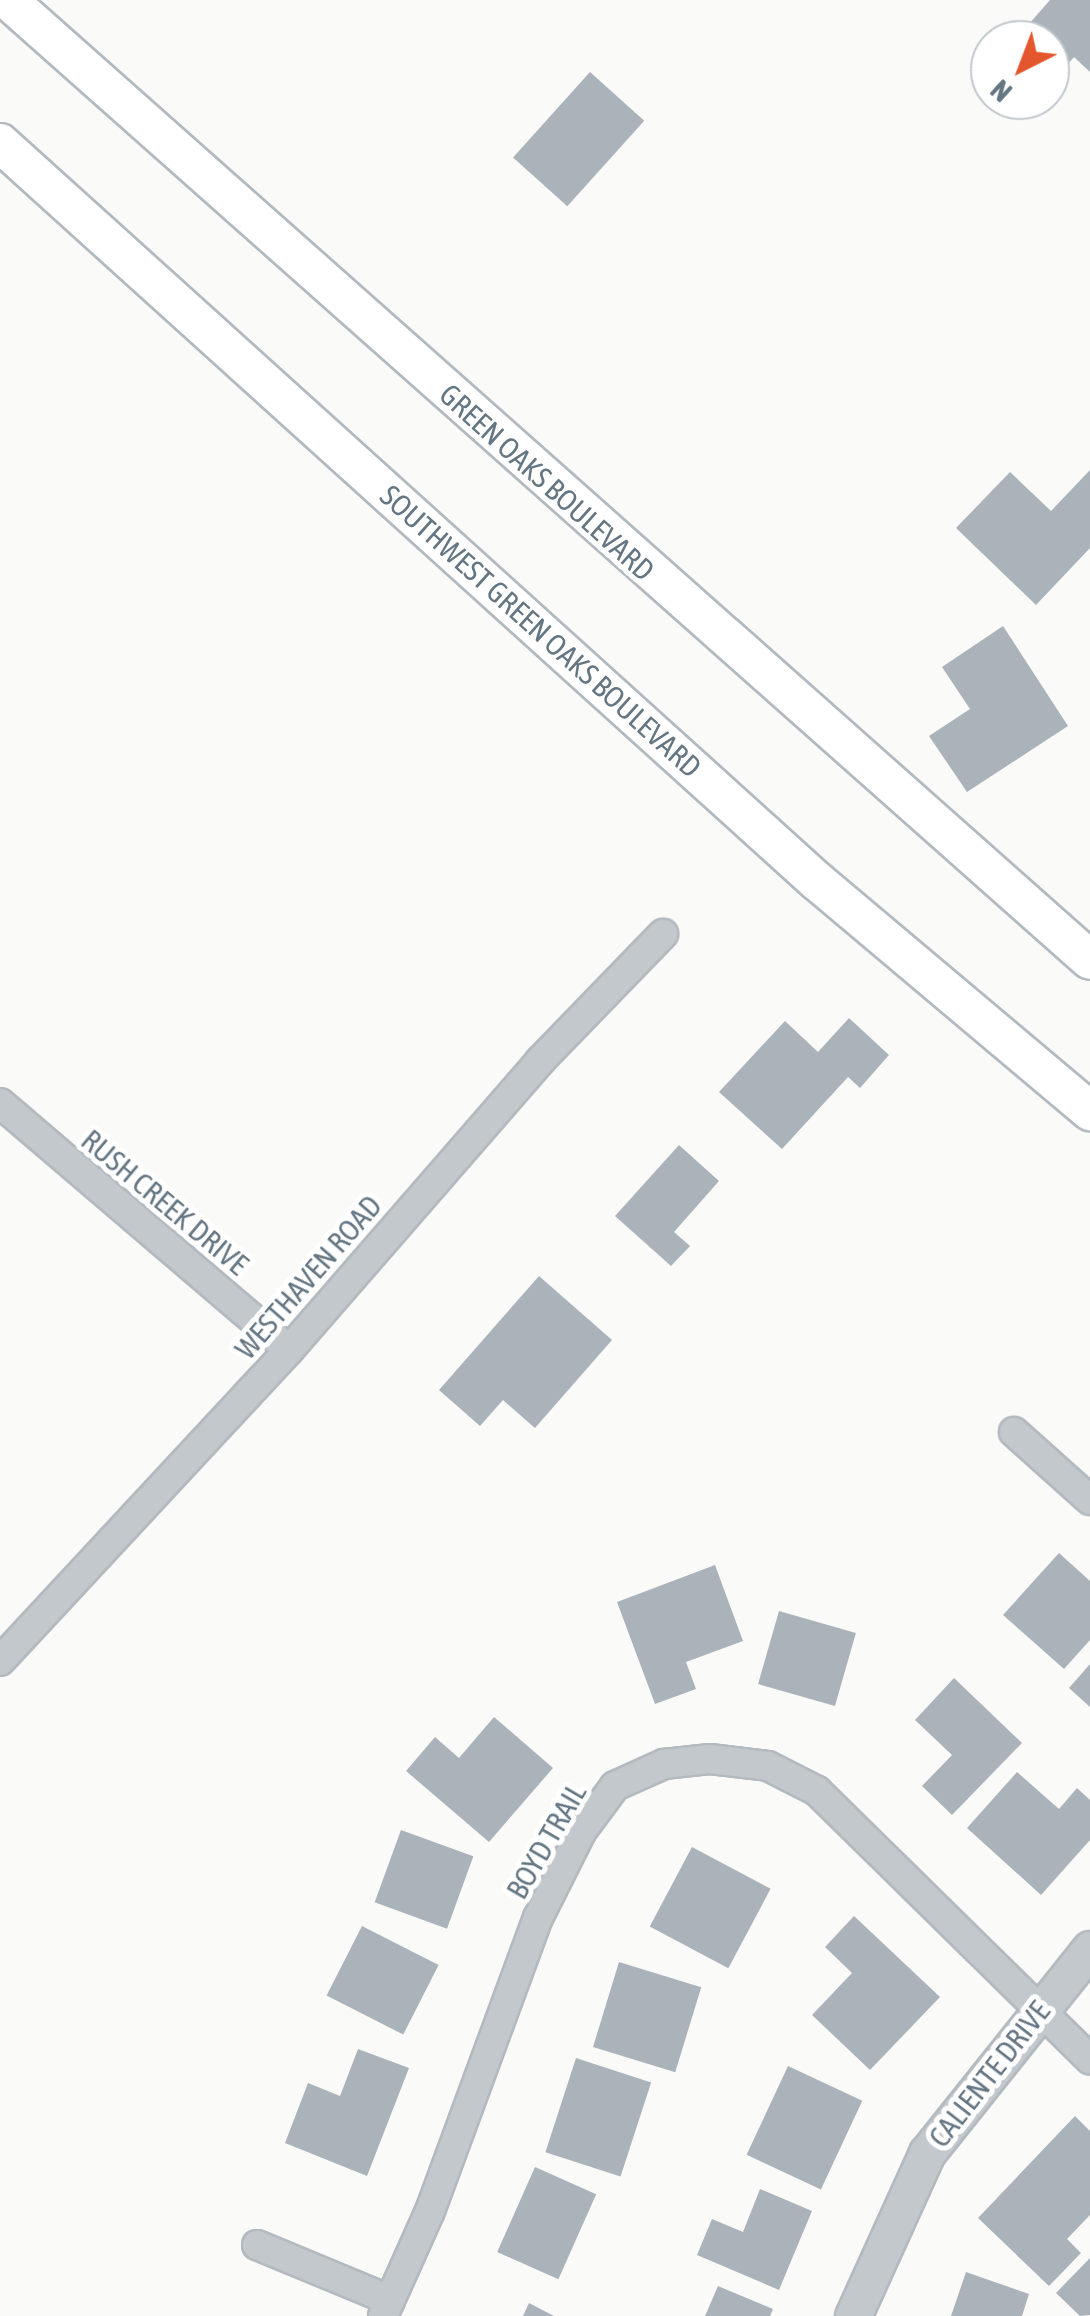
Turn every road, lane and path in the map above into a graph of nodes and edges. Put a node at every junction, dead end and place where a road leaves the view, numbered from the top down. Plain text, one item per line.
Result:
1 (8, 0) edge
2 (0, 143) edge
3 (662, 934) dead end
4 (1090, 960) edge
5 (0, 1103) edge
6 (1090, 1110) edge
7 (289, 1350) junction
8 (1014, 1432) dead end
9 (1090, 1500) edge
10 (0, 1661) edge
11 (1090, 1949) edge
12 (1039, 2010) junction
13 (1090, 2059) edge
14 (257, 2245) dead end
15 (386, 2308) edge
16 (853, 2316) edge

1 - 4 main road, GREEN OAKS BOULEVARD
2 - 6 main road, SOUTHWEST GREEN OAKS BOULEVARD
3 - 7 street, WESTHAVEN ROAD
5 - 7 street, RUSH CREEK DRIVE
7 - 10 street, WESTHAVEN ROAD
8 - 9 street
11 - 12 street, CALIENTE DRIVE
12 - 13 street, BOYD TRAIL
12 - 15 street, BOYD TRAIL
12 - 16 street, CALIENTE DRIVE
14 - 15 street

